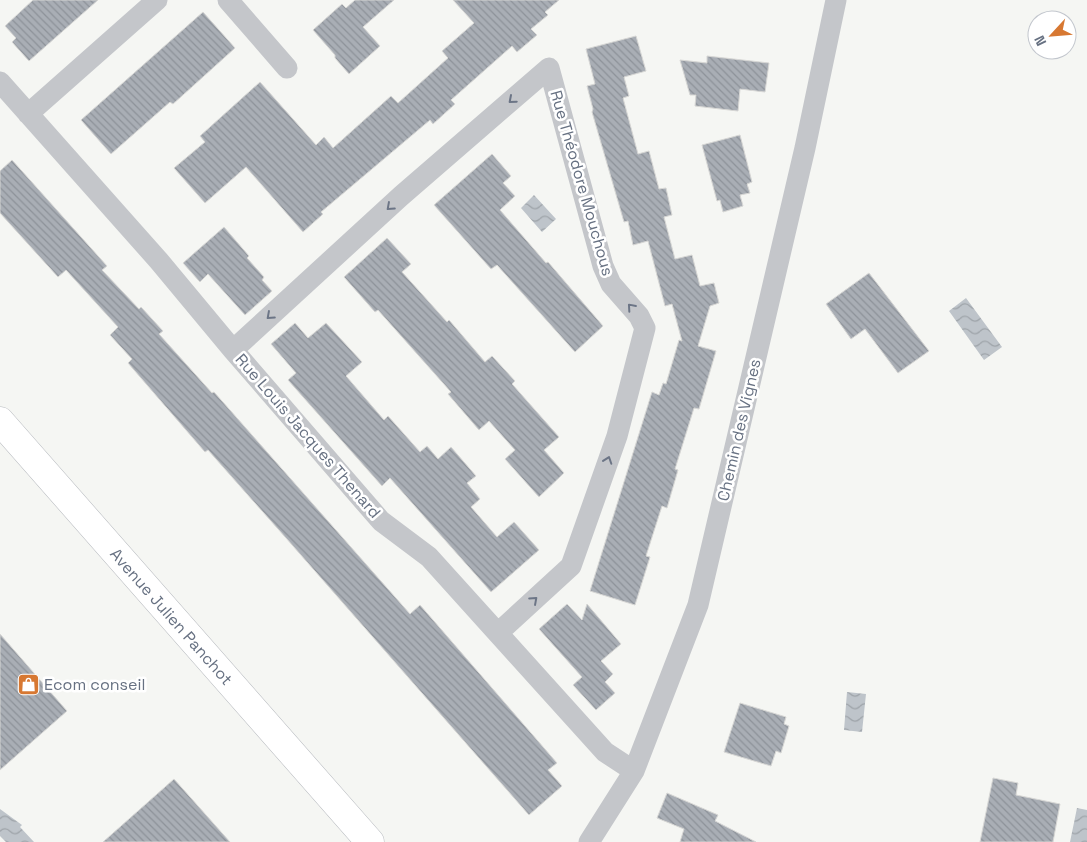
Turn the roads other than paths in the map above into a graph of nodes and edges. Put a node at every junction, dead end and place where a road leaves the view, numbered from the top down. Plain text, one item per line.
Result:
1 (157, 0) edge
2 (228, 0) edge
3 (836, 0) edge
4 (287, 68) dead end
5 (0, 82) edge
6 (28, 114) junction
7 (233, 350) junction
8 (0, 421) edge
9 (498, 633) junction
10 (634, 771) junction
11 (343, 811) junction
12 (370, 842) edge
13 (382, 842) edge
14 (589, 842) edge

1 - 6 street
2 - 4 street
3 - 10 street, Chemin des Vignes
5 - 6 street, Rue Louis Jacques Thenard
6 - 7 street, Rue Louis Jacques Thenard
7 - 9 street, Rue Louis Jacques Thenard
9 -> 7 street, Rue Théodore Mouchous
8 - 11 main road, Avenue Julien Panchot
9 - 10 street, Rue Louis Jacques Thenard
10 - 14 street, Chemin des Vignes
11 - 12 main road, Avenue Julien Panchot
11 - 13 main road, Avenue Julien Panchot

